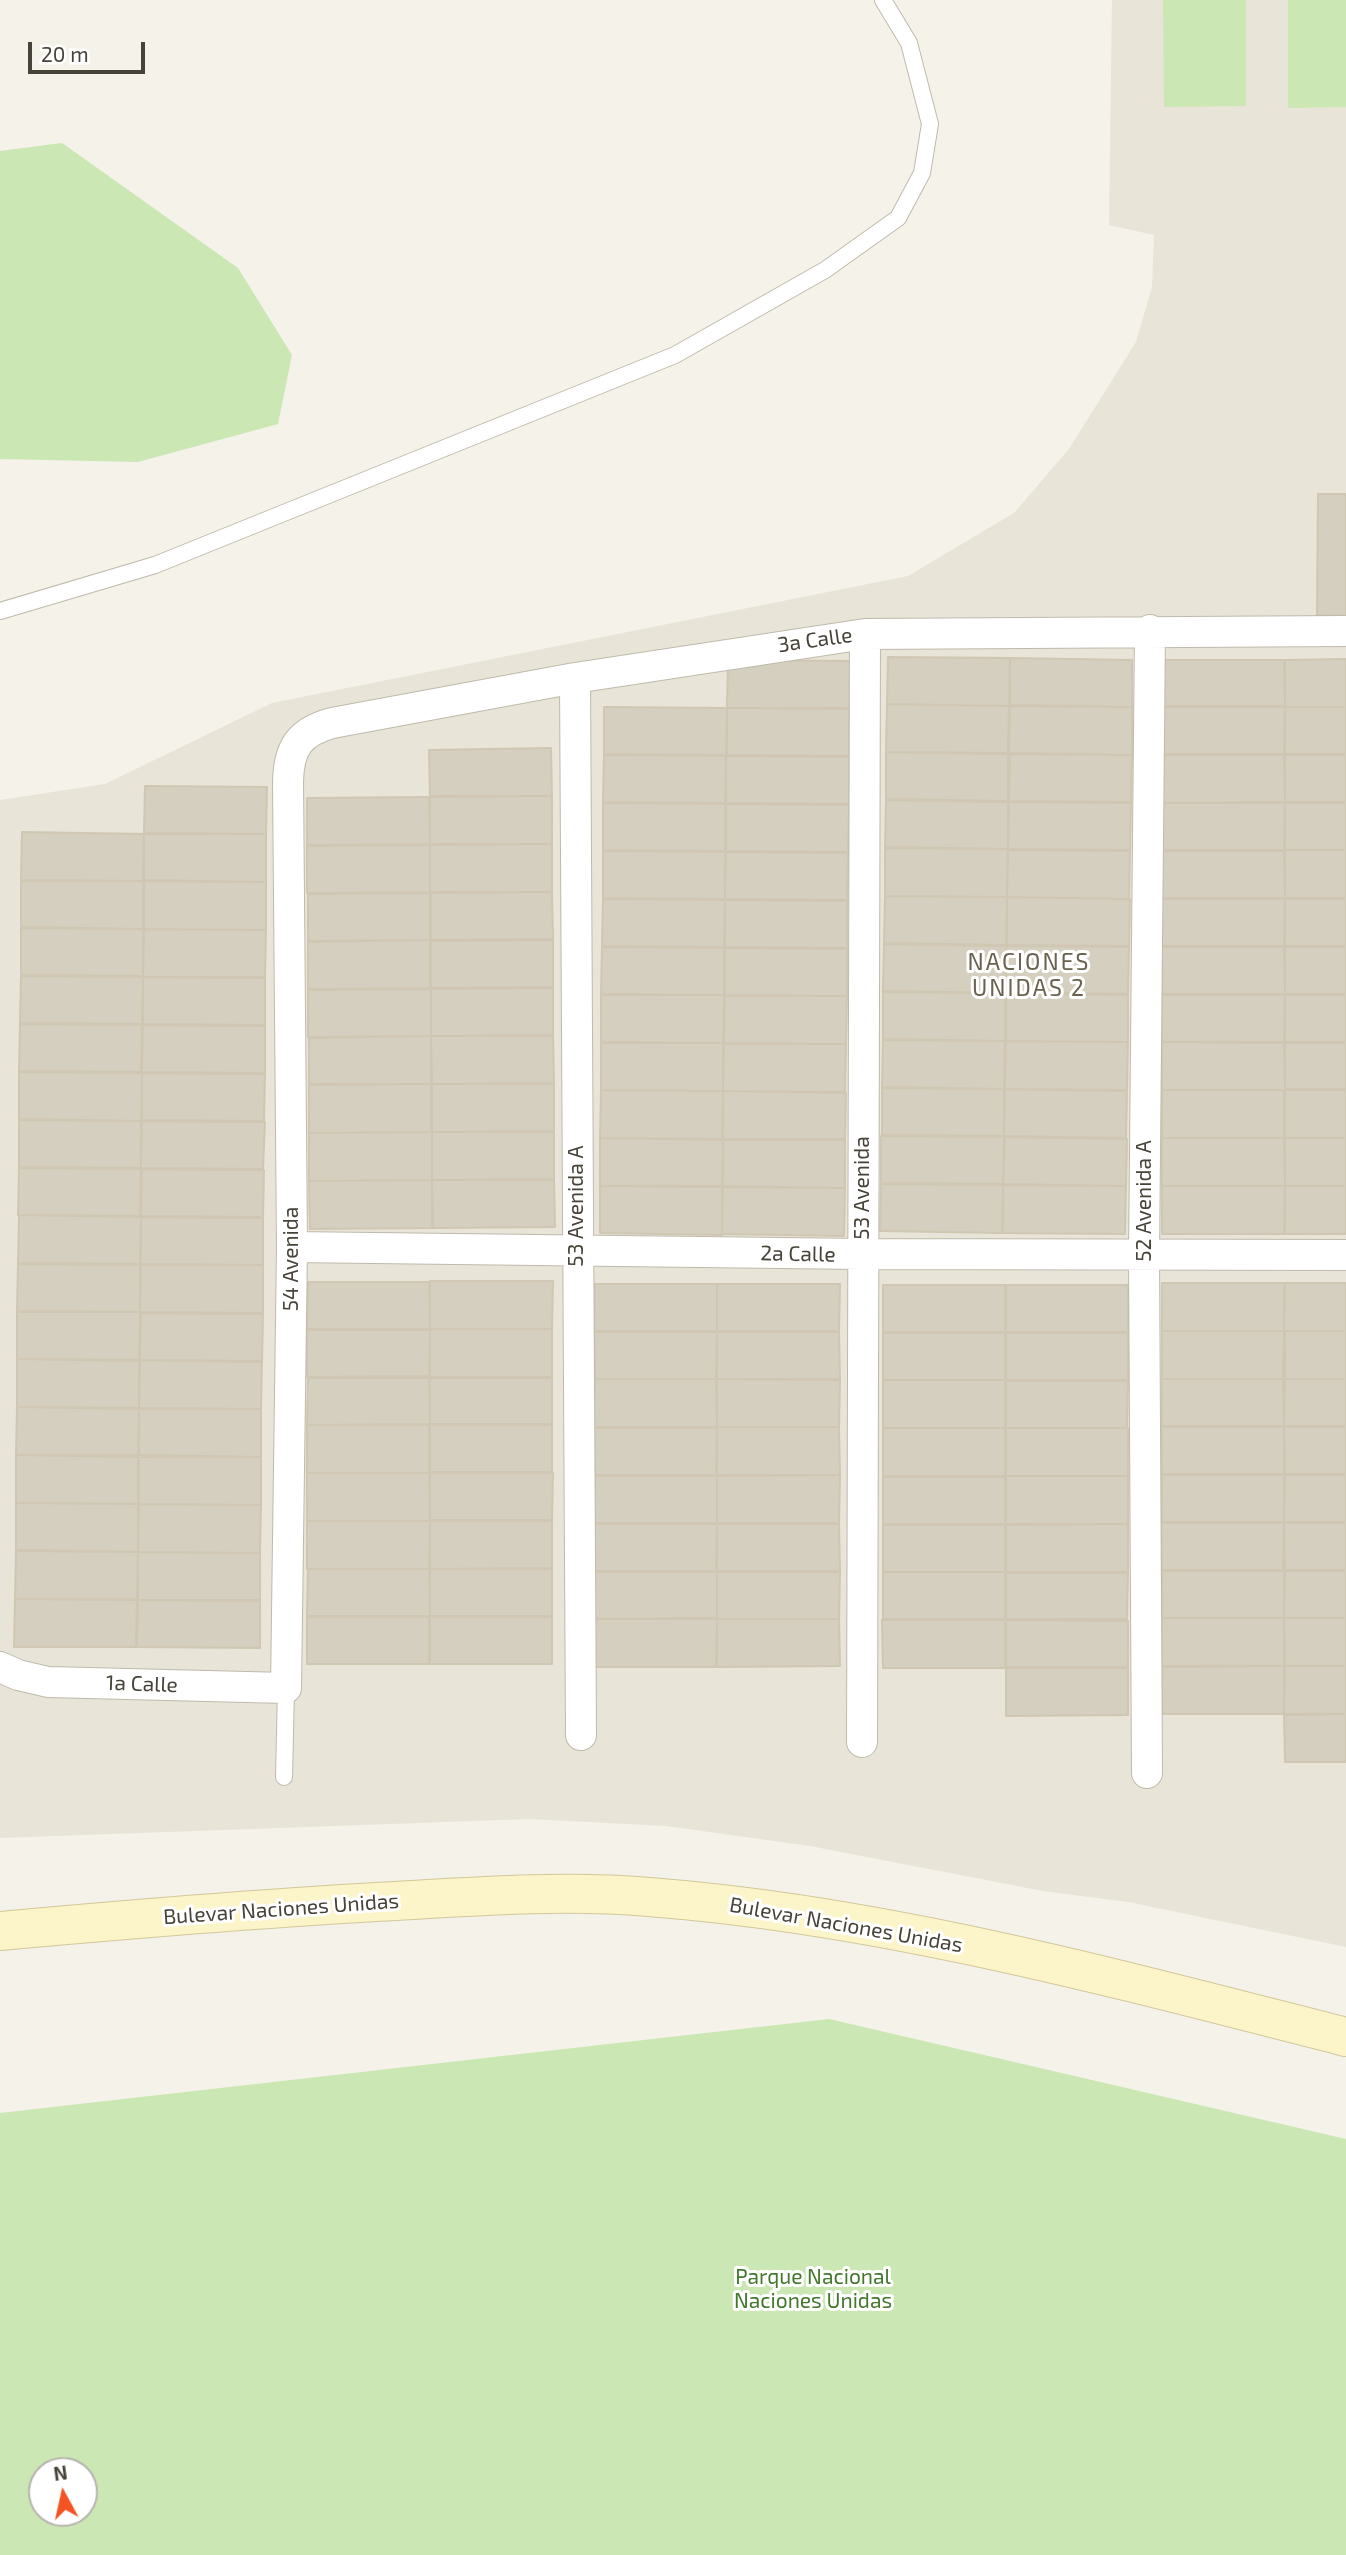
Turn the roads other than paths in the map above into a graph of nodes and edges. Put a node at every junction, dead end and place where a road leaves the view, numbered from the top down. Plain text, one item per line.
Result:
1 (883, 0) edge
2 (0, 611) edge
3 (1150, 630) junction
4 (1346, 631) edge
5 (865, 634) junction
6 (575, 678) junction
7 (296, 742) joint
8 (292, 1247) junction
9 (576, 1251) junction
10 (862, 1254) junction
11 (1346, 1255) edge
12 (1144, 1256) junction
13 (0, 1667) edge
14 (286, 1688) junction
15 (581, 1735) dead end
16 (862, 1742) dead end
17 (1147, 1773) dead end
18 (284, 1777) dead end
19 (0, 1931) edge
20 (1346, 2037) edge

1 - 2 lane
3 - 4 street, 3a Calle
3 - 5 street, 3a Calle
3 - 12 street, 52 Avenida A
5 - 6 street, 3a Calle
5 - 10 street, 53 Avenida
6 - 7 street, 3a Calle
6 - 9 street, 53 Avenida A
7 - 8 street, 54 Avenida
8 - 9 street, 2a Calle
8 - 14 street, 54 Avenida
9 - 10 street, 2a Calle
9 - 15 street, 53 Avenida A
10 - 12 street, 2a Calle
10 - 16 street, 53 Avenida
11 - 12 street, 2a Calle
12 - 17 street, 52 Avenida A
13 - 14 street, 1a Calle
14 - 18 lane, 54 Avenida
19 - 20 main road, Bulevar Naciones Unidas

